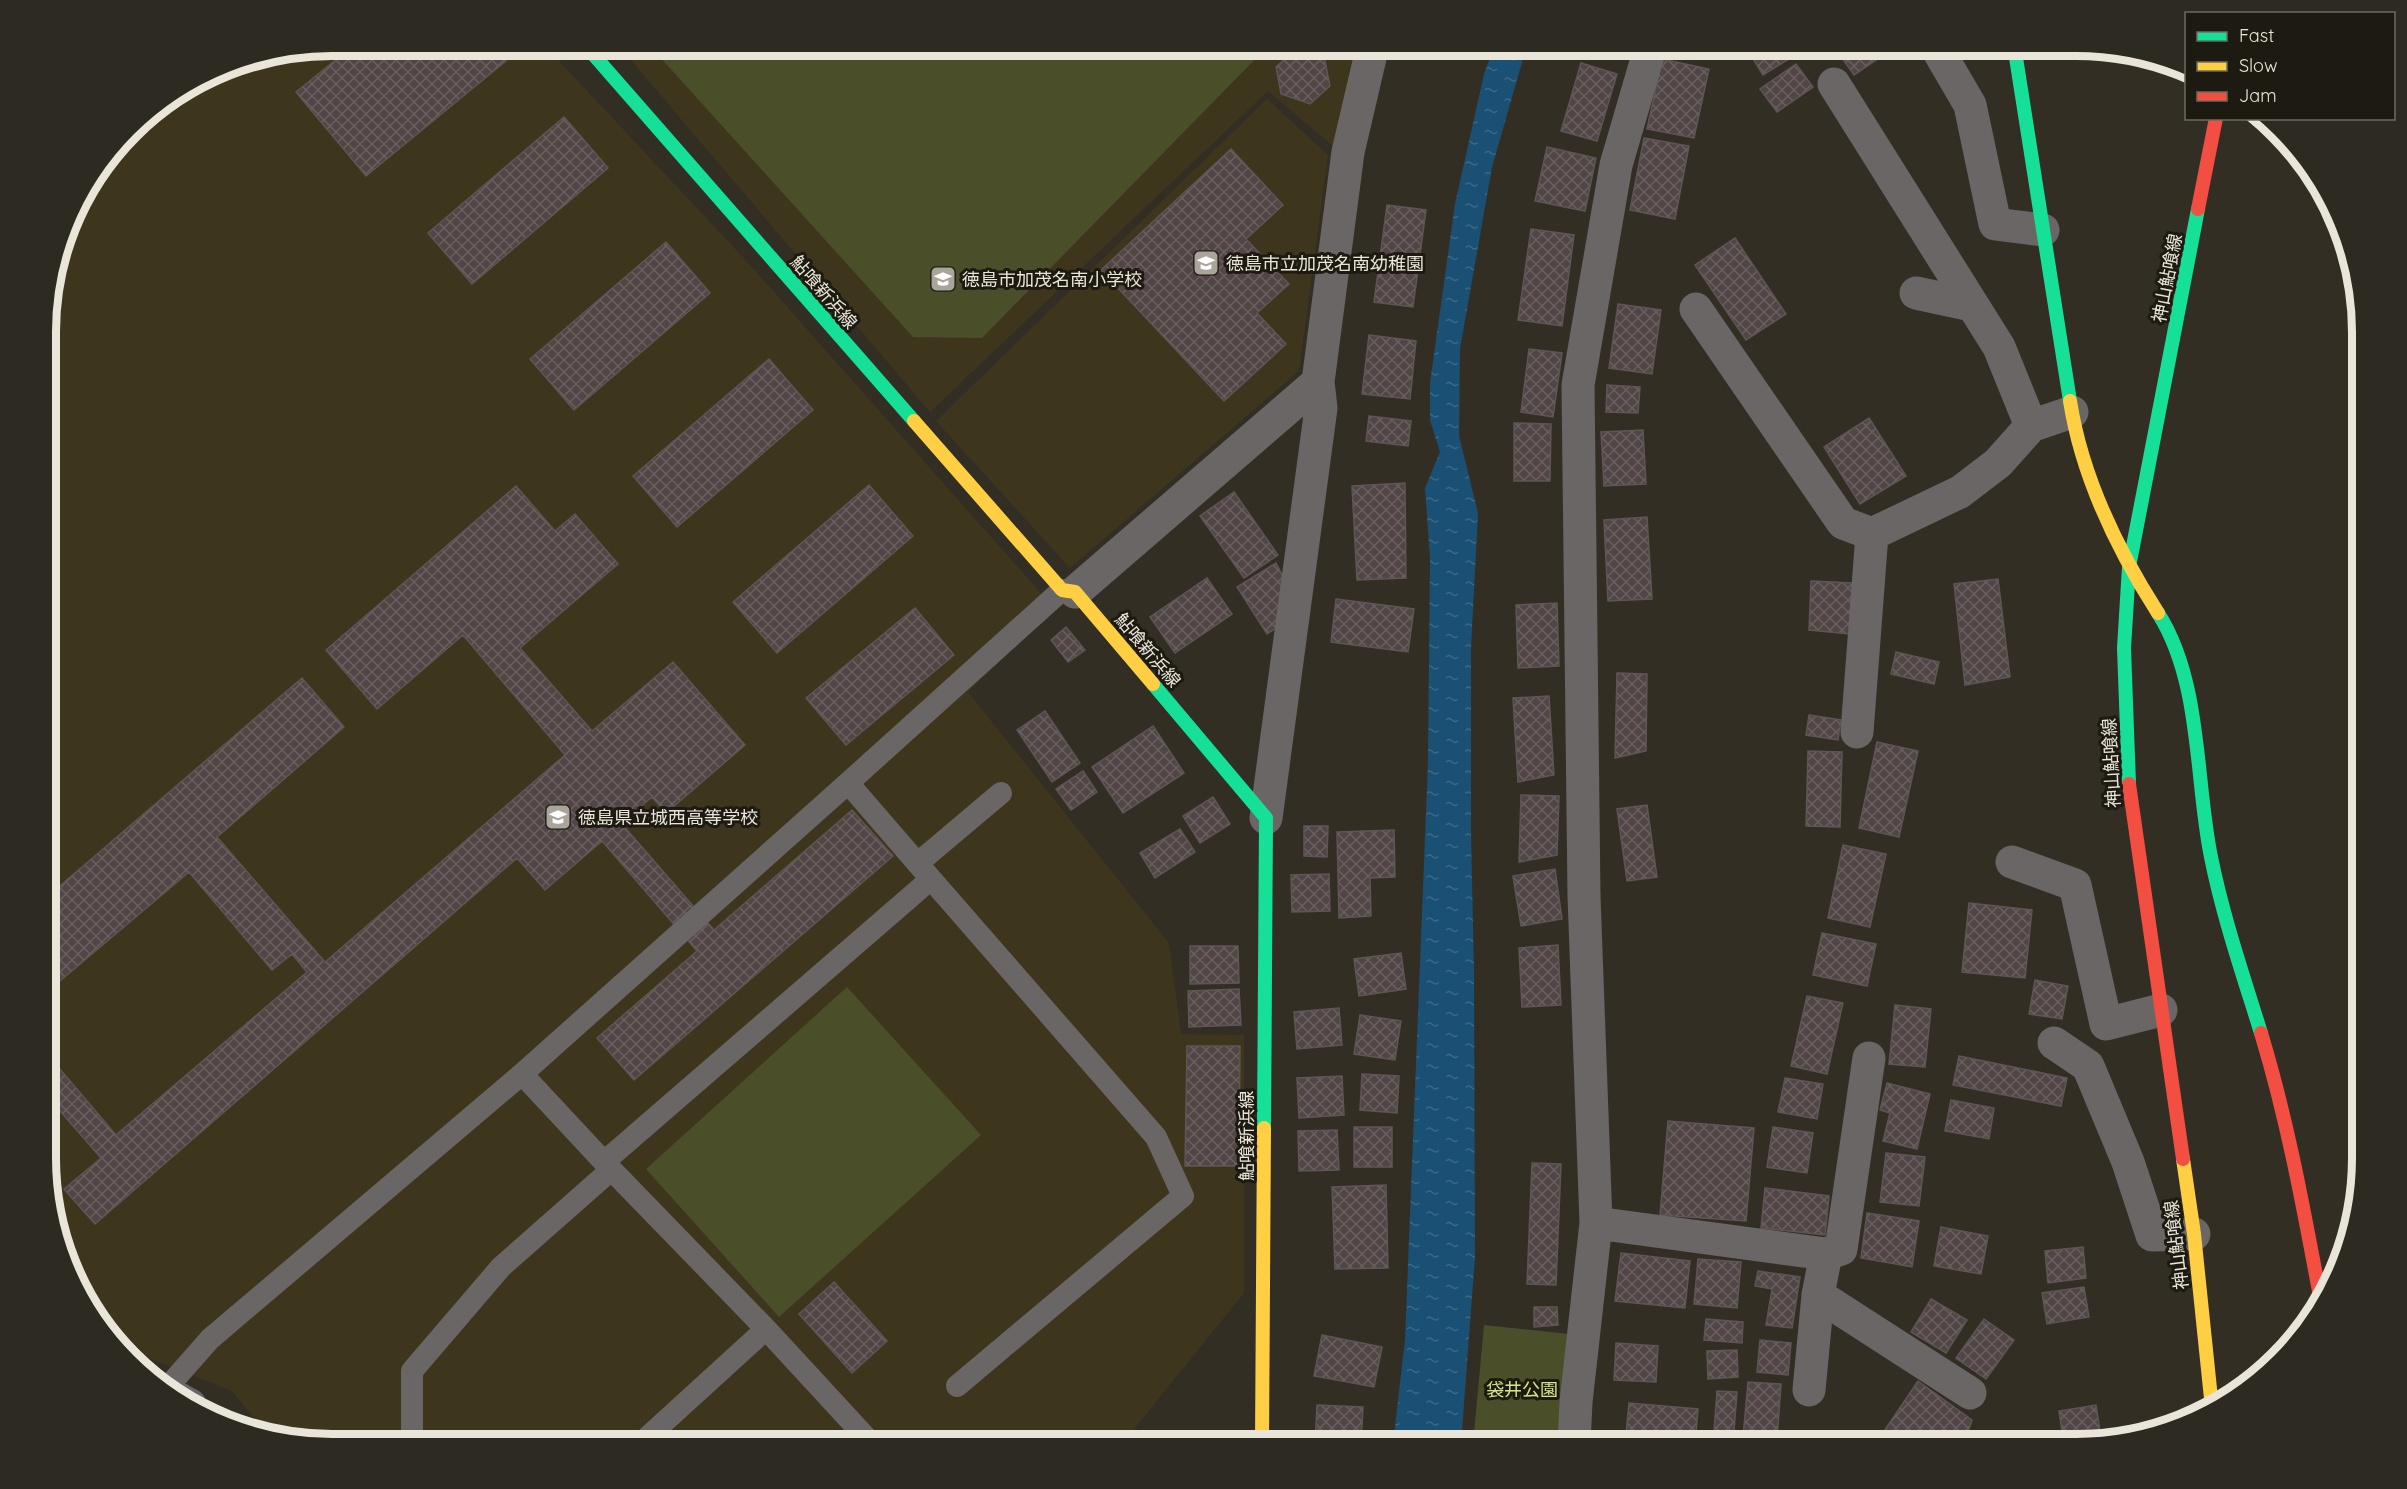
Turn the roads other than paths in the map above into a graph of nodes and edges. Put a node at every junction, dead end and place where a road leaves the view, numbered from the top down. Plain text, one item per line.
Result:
1 (595, 56) edge
2 (1370, 56) edge
3 (1648, 56) edge
4 (1941, 56) edge
5 (2016, 56) edge
6 (1834, 84) dead end
7 (2216, 120) edge
8 (2043, 230) junction
9 (1916, 293) dead end
10 (1972, 305) junction
11 (1696, 309) dead end
12 (1318, 382) junction
13 (2072, 412) junction
14 (2031, 426) junction
15 (1872, 534) junction
16 (2129, 567) junction
17 (1068, 591) junction
18 (1857, 732) dead end
19 (848, 783) junction
20 (1001, 793) dead end
21 (1266, 818) junction
22 (2012, 862) dead end
23 (924, 871) junction
24 (2161, 1010) junction
25 (2054, 1043) dead end
26 (1869, 1058) dead end
27 (522, 1074) junction
28 (608, 1166) junction
29 (1596, 1223) junction
30 (2194, 1234) junction
31 (1826, 1254) junction
32 (2319, 1289) edge
33 (1818, 1295) junction
34 (766, 1329) junction
35 (172, 1383) edge
36 (957, 1386) dead end
37 (1809, 1390) dead end
38 (1970, 1393) dead end
39 (2211, 1398) edge
40 (412, 1434) edge
41 (651, 1434) edge
42 (863, 1434) edge
43 (1262, 1434) edge
44 (1574, 1434) edge

1 - 17 main road, 鮎喰新浜線
2 - 12 street
3 - 29 street
4 - 8 street
5 - 8 main road
6 - 10 street
7 - 16 main road, 神山鮎喰線
8 - 13 main road
9 - 10 street
10 - 14 street
11 - 15 street
12 - 17 street
12 - 21 street
13 - 14 street
13 - 16 main road
14 - 15 street
15 - 18 street
16 - 24 main road, 神山鮎喰線
16 - 32 main road
17 - 19 lane
17 - 21 main road, 鮎喰新浜線
19 - 23 lane
19 - 27 lane
20 - 23 lane
21 - 43 main road, 鮎喰新浜線
22 - 24 street
23 - 28 lane
23 - 36 lane
24 - 30 main road, 神山鮎喰線
25 - 30 street
26 - 31 street
27 - 28 lane
27 - 35 lane
28 - 34 lane
28 - 40 lane
29 - 31 street
29 - 44 street
30 - 39 main road, 神山鮎喰線
31 - 33 street
33 - 37 street
33 - 38 street
34 - 41 lane
34 - 42 lane

